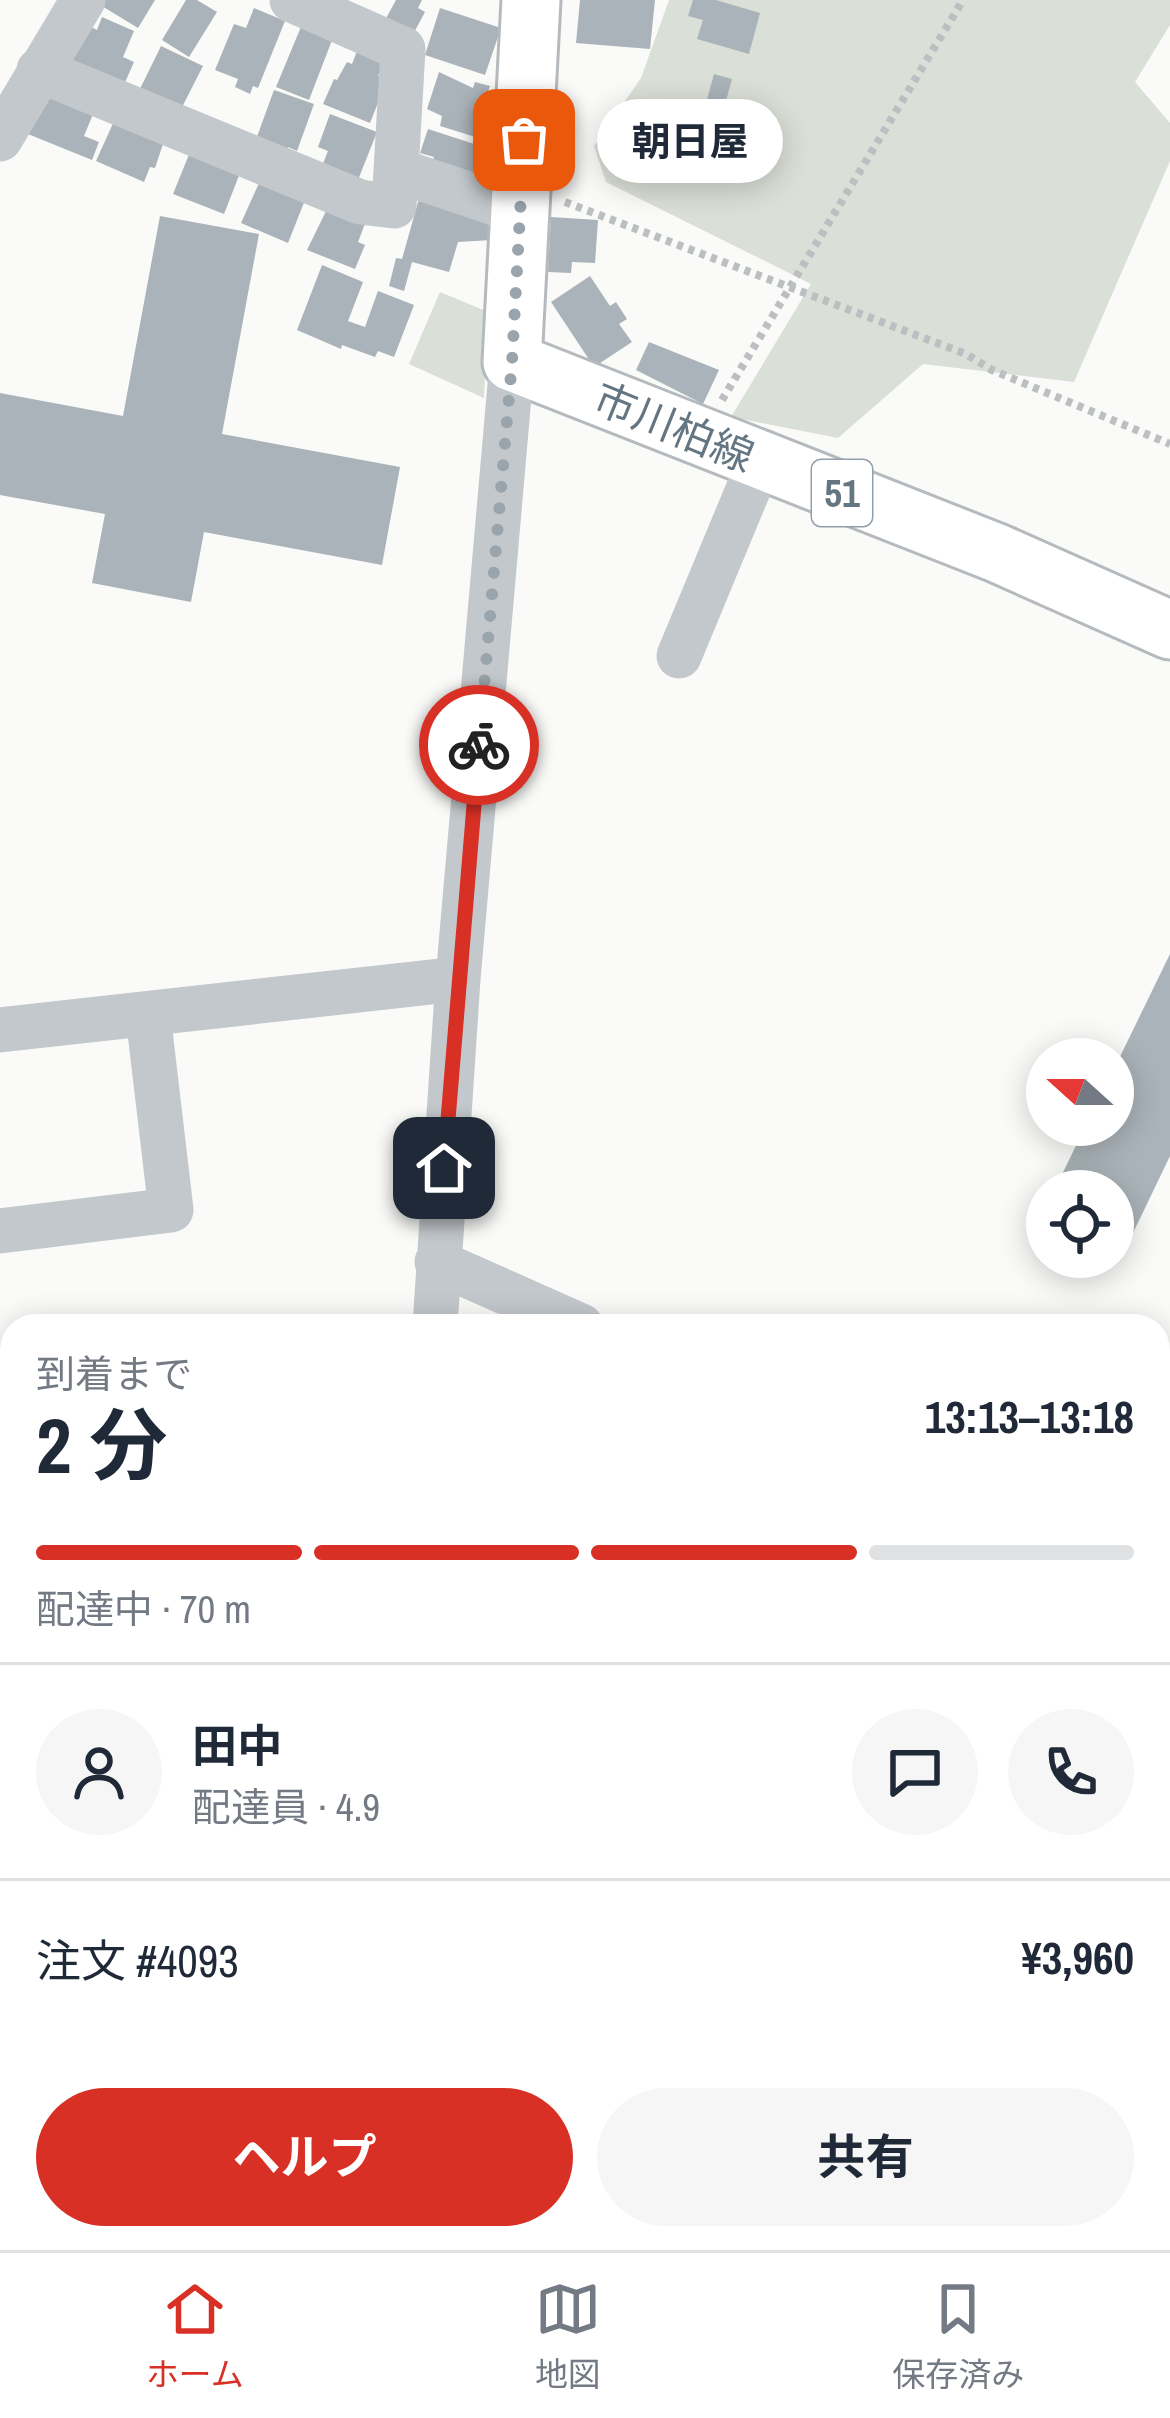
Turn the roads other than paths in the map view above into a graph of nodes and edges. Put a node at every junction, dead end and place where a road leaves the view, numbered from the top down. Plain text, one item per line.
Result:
1 (83, 0) edge
2 (292, 0) edge
3 (531, 0) edge
4 (20, 87) edge
5 (0, 139) edge
6 (396, 170) junction
7 (522, 199) junction
8 (512, 362) junction
9 (760, 461) junction
10 (1170, 630) edge
11 (679, 656) dead end
12 (458, 979) junction
13 (148, 1016) junction
14 (0, 1030) edge
15 (0, 1231) edge
16 (437, 1262) junction
17 (435, 1314) edge
18 (553, 1314) edge

1 - 4 street
2 - 6 street
3 - 7 main road
4 - 5 street
4 - 6 street
6 - 7 street
7 - 8 main road
8 - 9 main road, 市川柏線 / 51
8 - 12 street
9 - 10 main road, 市川柏線 / 51
9 - 11 street
12 - 13 street
12 - 16 street
13 - 14 street
13 - 15 street
16 - 17 street
16 - 18 street

